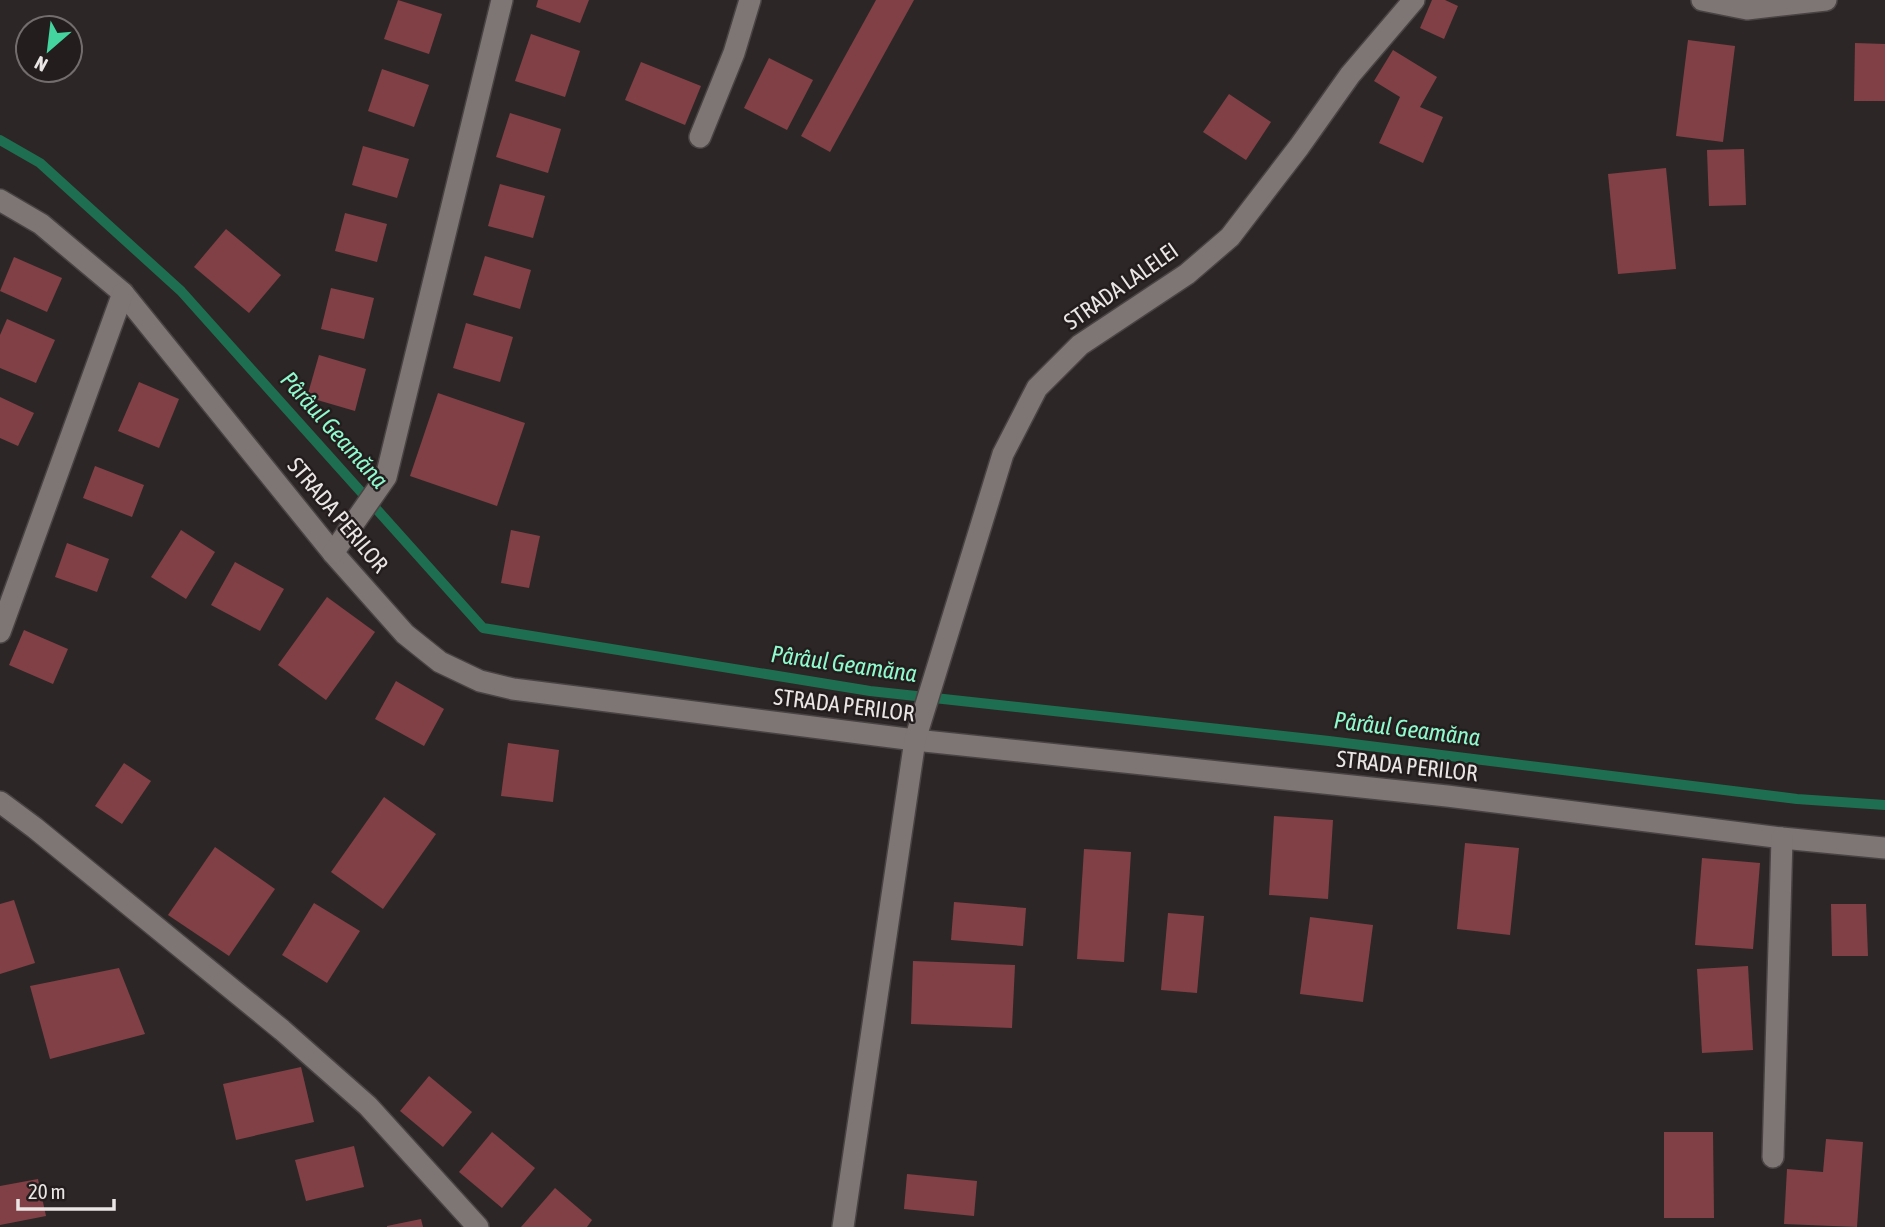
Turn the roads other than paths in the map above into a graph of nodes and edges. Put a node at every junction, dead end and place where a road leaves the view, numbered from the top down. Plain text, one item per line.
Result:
1 (502, 0) edge
2 (750, 0) edge
3 (1414, 0) edge
4 (1702, 0) edge
5 (1826, 0) edge
6 (700, 137) dead end
7 (0, 200) edge
8 (122, 293) junction
9 (332, 553) junction
10 (0, 632) edge
11 (915, 740) junction
12 (0, 802) edge
13 (1782, 838) junction
14 (1885, 848) edge
15 (1773, 1157) dead end
16 (478, 1227) edge
17 (843, 1227) edge

1 - 9 street
2 - 6 street
3 - 11 street, STRADA LALELEI
4 - 5 street
7 - 8 street, STRADA PERILOR
8 - 9 street, STRADA PERILOR
8 - 10 street
9 - 11 street, STRADA PERILOR
11 - 13 street, STRADA PERILOR
11 - 17 street, STRADA LALELEI
12 - 16 street
13 - 14 street, STRADA PERILOR
13 - 15 street

